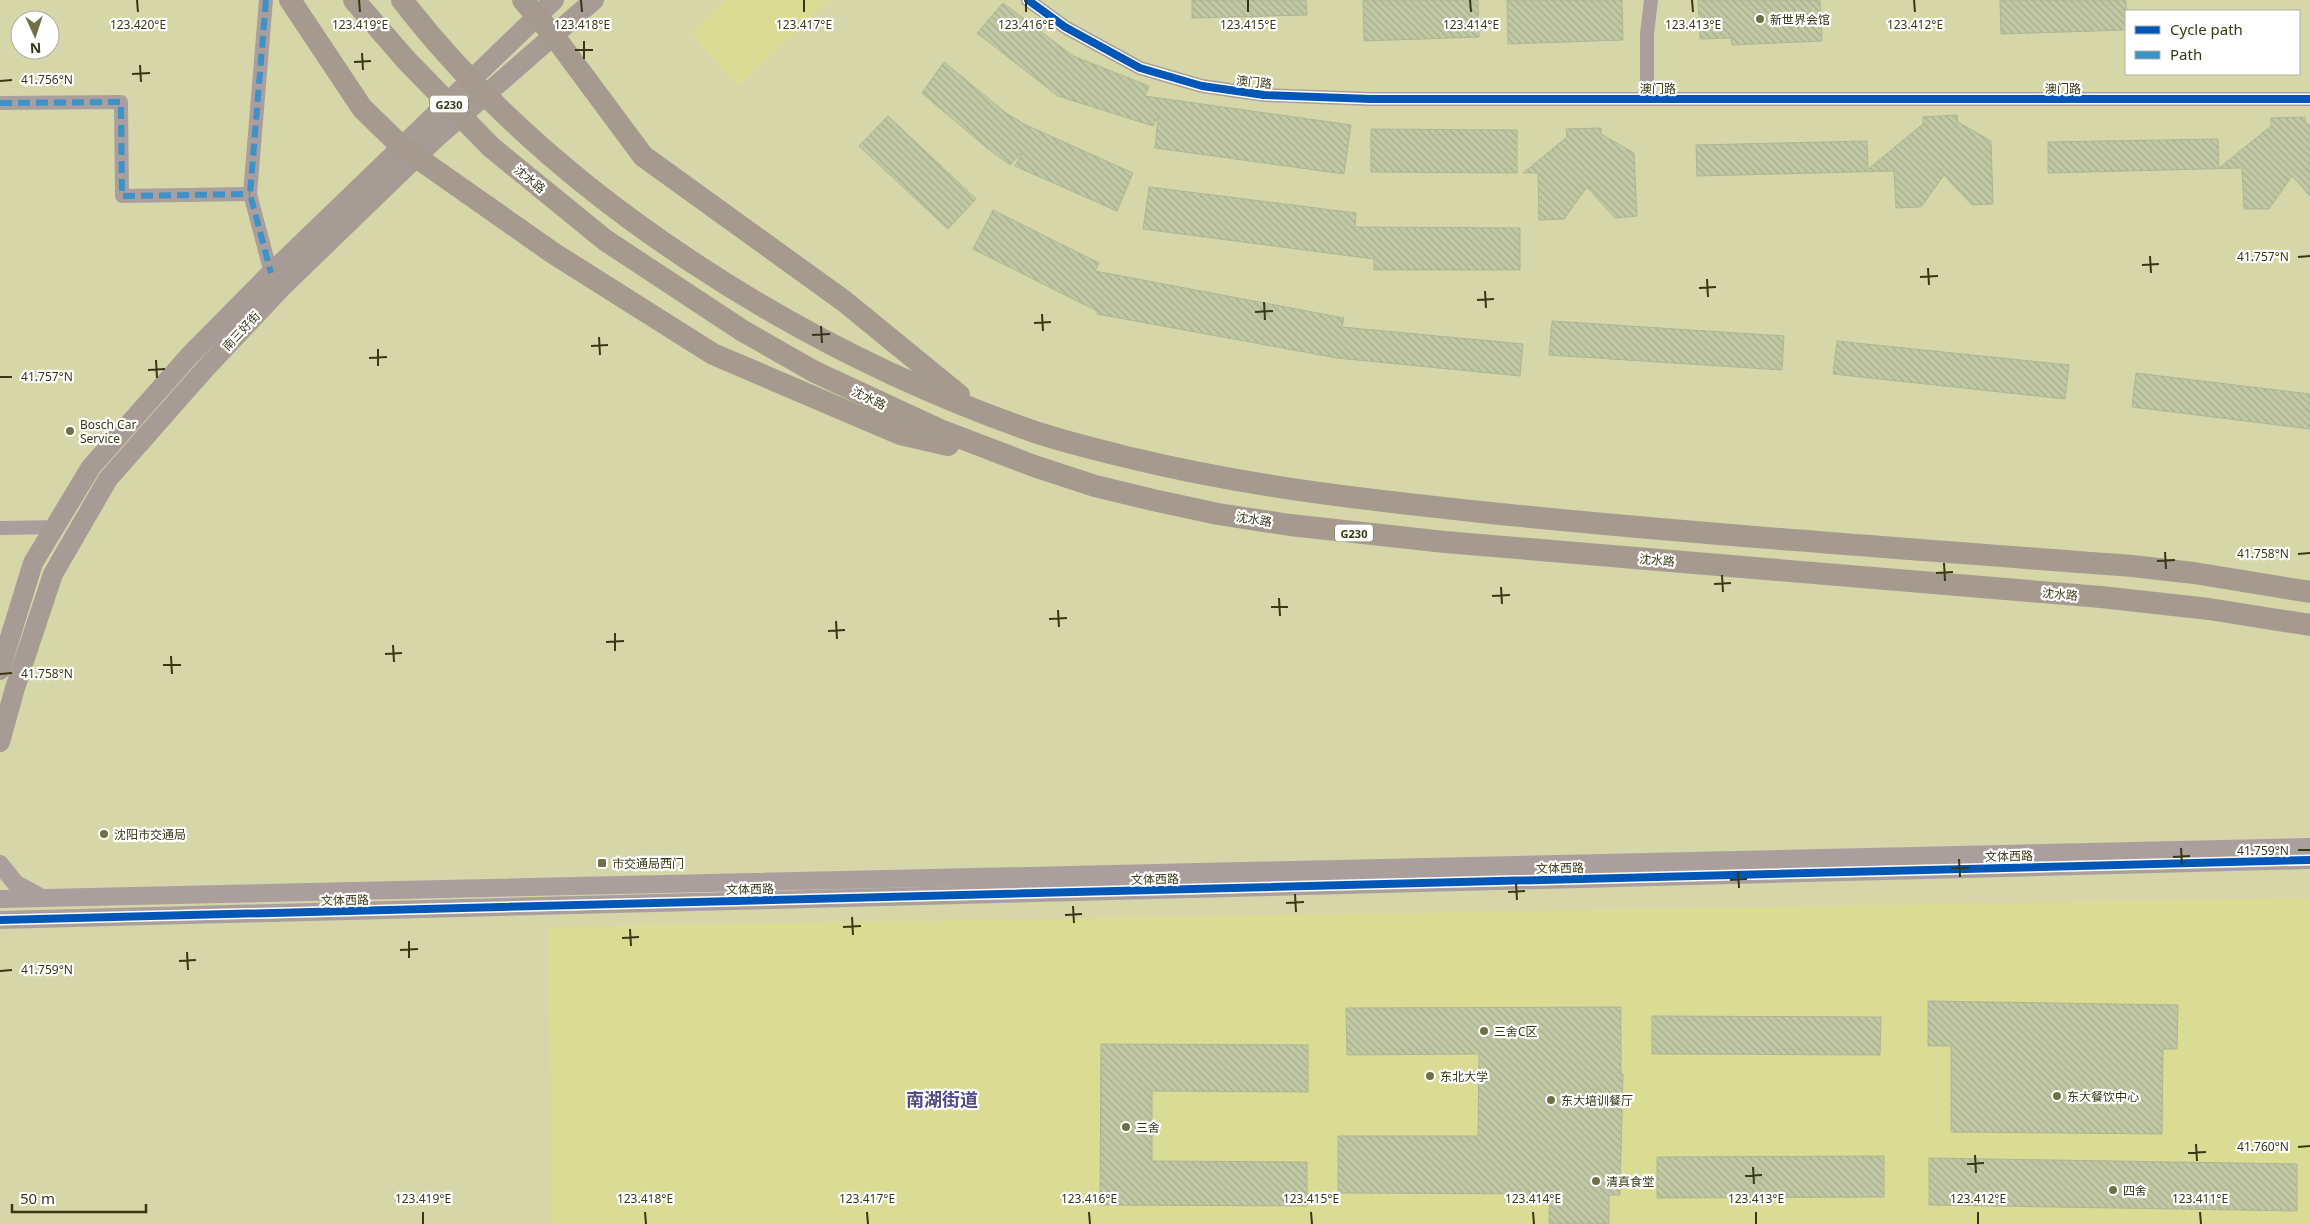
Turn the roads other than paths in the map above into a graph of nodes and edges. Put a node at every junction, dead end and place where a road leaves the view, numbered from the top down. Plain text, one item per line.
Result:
1 (266, 0) edge
2 (290, 0) edge
3 (354, 0) edge
4 (402, 0) edge
5 (523, 0) edge
6 (554, 0) edge
7 (594, 0) edge
8 (1028, 0) edge
9 (1651, 0) edge
10 (538, 17) junction
11 (554, 36) junction
12 (1647, 99) junction
13 (2310, 99) edge
14 (0, 103) edge
15 (409, 152) junction
16 (250, 194) junction
17 (271, 273) junction
18 (976, 409) junction
19 (1034, 466) junction
20 (56, 527) junction
21 (0, 528) edge
22 (2310, 592) edge
23 (2310, 625) edge
24 (0, 670) edge
25 (0, 742) edge
26 (2310, 847) edge
27 (2310, 860) edge
28 (0, 864) edge
29 (41, 898) junction
30 (0, 899) edge
31 (0, 920) edge

1 - 16 street
2 - 15 highway
3 - 19 highway, 沈水路 / G230
4 - 18 highway, G230
5 - 10 highway
6 - 10 main road
7 - 11 main road, 南三好街
8 - 12 street, 澳门路
9 - 12 street
10 - 11 highway
10 - 15 main road
11 - 15 main road, 南三好街
11 - 18 highway
12 - 13 street, 澳门路
14 - 16 street
15 - 17 main road
15 - 19 highway
15 - 25 main road, 南三好街
16 - 17 street
17 - 20 main road
18 - 22 highway, G230
19 - 23 highway, 沈水路 / G230
20 - 21 street
20 - 24 main road
26 - 29 street, 文体西路
27 - 31 street, 文体西路
28 - 29 street
29 - 30 street, 文体西路

